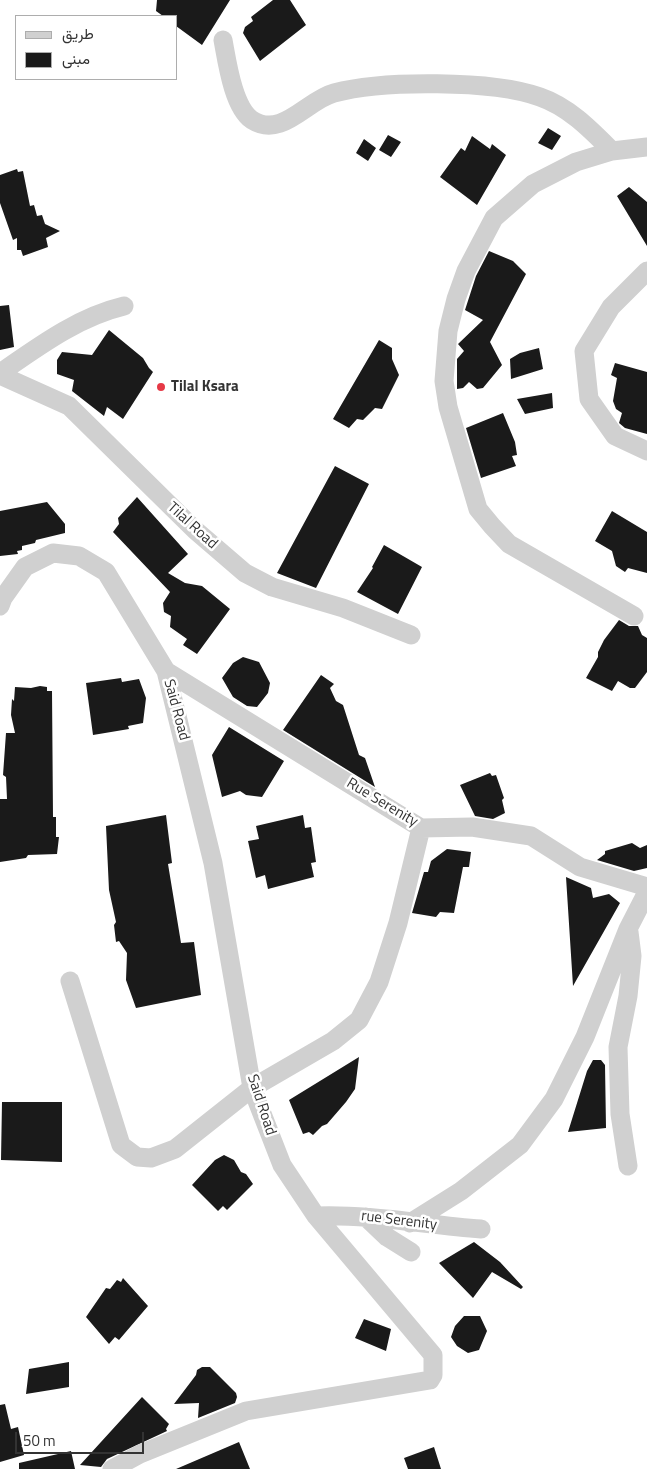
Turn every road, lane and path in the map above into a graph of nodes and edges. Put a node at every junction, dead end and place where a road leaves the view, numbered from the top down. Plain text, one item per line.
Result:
1 (223, 40) dead end
2 (647, 147) edge
3 (612, 151) junction
4 (647, 272) edge
5 (124, 306) dead end
6 (0, 374) edge
7 (647, 451) edge
8 (0, 606) edge
9 (634, 616) dead end
10 (411, 634) dead end
11 (166, 671) junction
12 (421, 828) junction
13 (647, 887) edge
14 (647, 892) edge
15 (628, 929) junction
16 (70, 981) dead end
17 (252, 1088) junction
18 (628, 1166) dead end
19 (316, 1216) junction
20 (366, 1217) junction
21 (410, 1223) junction
22 (481, 1229) dead end
23 (411, 1252) dead end
24 (112, 1469) edge

1 - 3 street
2 - 3 street
3 - 9 street
4 - 7 street
5 - 6 street
6 - 10 street, Tilal Road
8 - 11 street, Said Road
11 - 12 street, Rue Serenity
11 - 17 street, Said Road
12 - 13 street, Rue Serenity
12 - 17 street
14 - 15 street, Rue Serenity
15 - 18 street
15 - 21 street, Rue Serenity
16 - 17 street
17 - 19 street, Said Road
19 - 20 street, rue Serenity
19 - 24 street, Said Road
20 - 21 street, rue Serenity
20 - 23 street
21 - 22 street, rue Serenity

